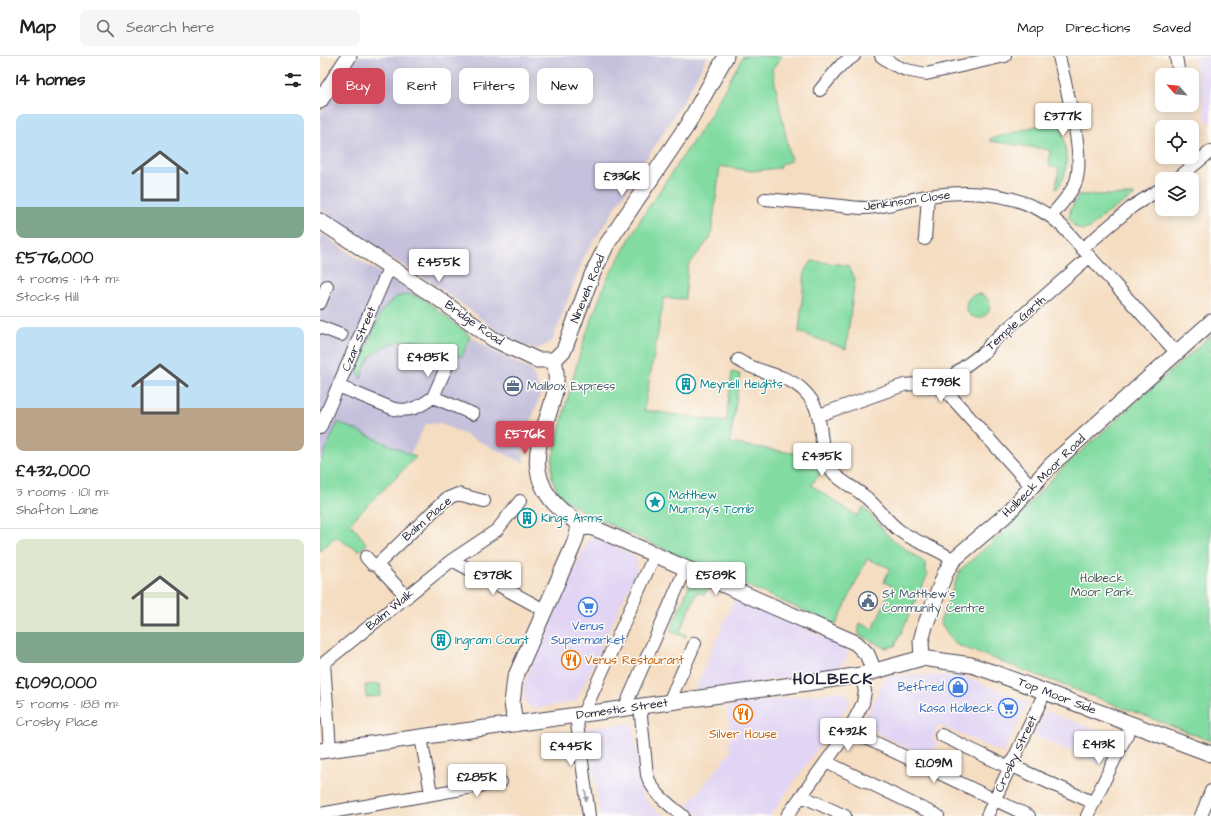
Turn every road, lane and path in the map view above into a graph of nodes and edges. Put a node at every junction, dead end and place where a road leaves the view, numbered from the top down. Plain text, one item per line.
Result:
1 (349, 56) edge
2 (726, 56) edge
3 (854, 56) edge
4 (882, 56) edge
5 (1005, 56) edge
6 (1059, 56) edge
7 (1176, 56) edge
8 (1178, 68) edge
9 (820, 90) dead end
10 (320, 101) edge
11 (1211, 151) edge
12 (1186, 172) edge
13 (1155, 192) edge
14 (928, 196) junction
15 (765, 199) dead end
16 (1051, 216) junction
17 (320, 221) edge
18 (925, 239) dead end
19 (1086, 253) junction
20 (389, 268) junction
21 (327, 286) dead end
22 (320, 302) edge
23 (1211, 322) edge
24 (320, 327) edge
25 (340, 335) dead end
26 (1176, 352) junction
27 (554, 360) junction
28 (738, 360) dead end
29 (446, 368) dead end
30 (338, 386) junction
31 (946, 390) junction
32 (433, 397) junction
33 (324, 408) edge
34 (473, 414) dead end
35 (819, 414) junction
36 (320, 428) edge
37 (1032, 487) junction
38 (484, 501) dead end
39 (520, 501) dead end
40 (579, 528) junction
41 (655, 554) junction
42 (366, 557) dead end
43 (452, 560) junction
44 (953, 560) junction
45 (377, 565) junction
46 (686, 568) junction
47 (407, 597) junction
48 (546, 611) junction
49 (695, 643) dead end
50 (922, 658) junction
51 (868, 673) junction
52 (1045, 692) junction
53 (669, 702) junction
54 (640, 706) junction
55 (624, 708) junction
56 (580, 715) junction
57 (515, 724) junction
58 (1132, 724) junction
59 (849, 730) junction
60 (941, 735) dead end
61 (421, 737) junction
62 (325, 750) edge
63 (1211, 754) edge
64 (826, 762) junction
65 (1010, 766) junction
66 (502, 782) dead end
67 (1211, 791) edge
68 (430, 793) junction
69 (802, 796) junction
70 (994, 800) junction
71 (1094, 803) junction
72 (327, 814) edge
73 (589, 816) edge
74 (683, 816) edge
75 (787, 816) edge
76 (844, 816) edge
77 (938, 816) edge
78 (987, 816) edge
79 (1029, 816) edge
80 (1087, 816) edge
81 (1201, 816) edge

1 - 10 street
2 - 27 street, Nineveh Road
3 - 9 street
4 - 5 street
6 - 16 street
7 - 8 street
11 - 12 street
13 - 19 street, Temple Garth
14 - 15 street, Jenkinson Close
14 - 16 street, Jenkinson Close
14 - 18 street
16 - 19 street, Jenkinson Close
17 - 20 street, Bridge Road
19 - 26 street, Jenkinson Close
19 - 31 street, Temple Garth
20 - 27 street, Bridge Road
20 - 30 street, Czar Street
21 - 22 street
23 - 26 street, Holbeck Moor Road
24 - 25 street, Czar Street
26 - 37 street, Holbeck Moor Road
27 - 40 street
28 - 35 street
29 - 32 street
30 - 32 street
30 - 33 street, Czar Street
31 - 35 street
31 - 37 street
32 - 34 street
33 - 36 street, Czar Street
35 - 44 street
37 - 44 street, Holbeck Moor Road
38 - 45 street, Balm Place
39 - 43 street, Balm Walk
40 - 41 street
40 - 48 street
41 - 46 street
41 - 56 street
42 - 45 street
43 - 47 street, Balm Walk
43 - 48 street
44 - 50 street, Holbeck Moor Road
45 - 47 street
46 - 51 street
46 - 55 street
47 - 62 street, Balm Walk
48 - 57 street
49 - 53 street
50 - 51 street, Domestic Street
50 - 52 street, Top Moor Side
51 - 53 street, Domestic Street
51 - 59 street
52 - 58 street, Top Moor Side
52 - 65 street, Crosby Street
53 - 54 street, Domestic Street
54 - 55 street, Domestic Street
54 - 74 street
55 - 56 street, Domestic Street
56 - 57 street, Domestic Street
56 -> 73 street
57 - 61 street, Domestic Street
58 - 63 street, Top Moor Side
58 - 71 street
59 - 64 street
59 - 70 street
60 - 65 street
61 - 62 street, Domestic Street
61 - 68 street
64 - 69 street
64 - 77 street
65 - 70 street, Crosby Street
65 - 71 street
66 - 68 street
67 - 81 street
68 - 72 street
69 - 75 street
69 - 76 street
70 - 78 street, Crosby Street
70 - 79 street
71 - 80 street

